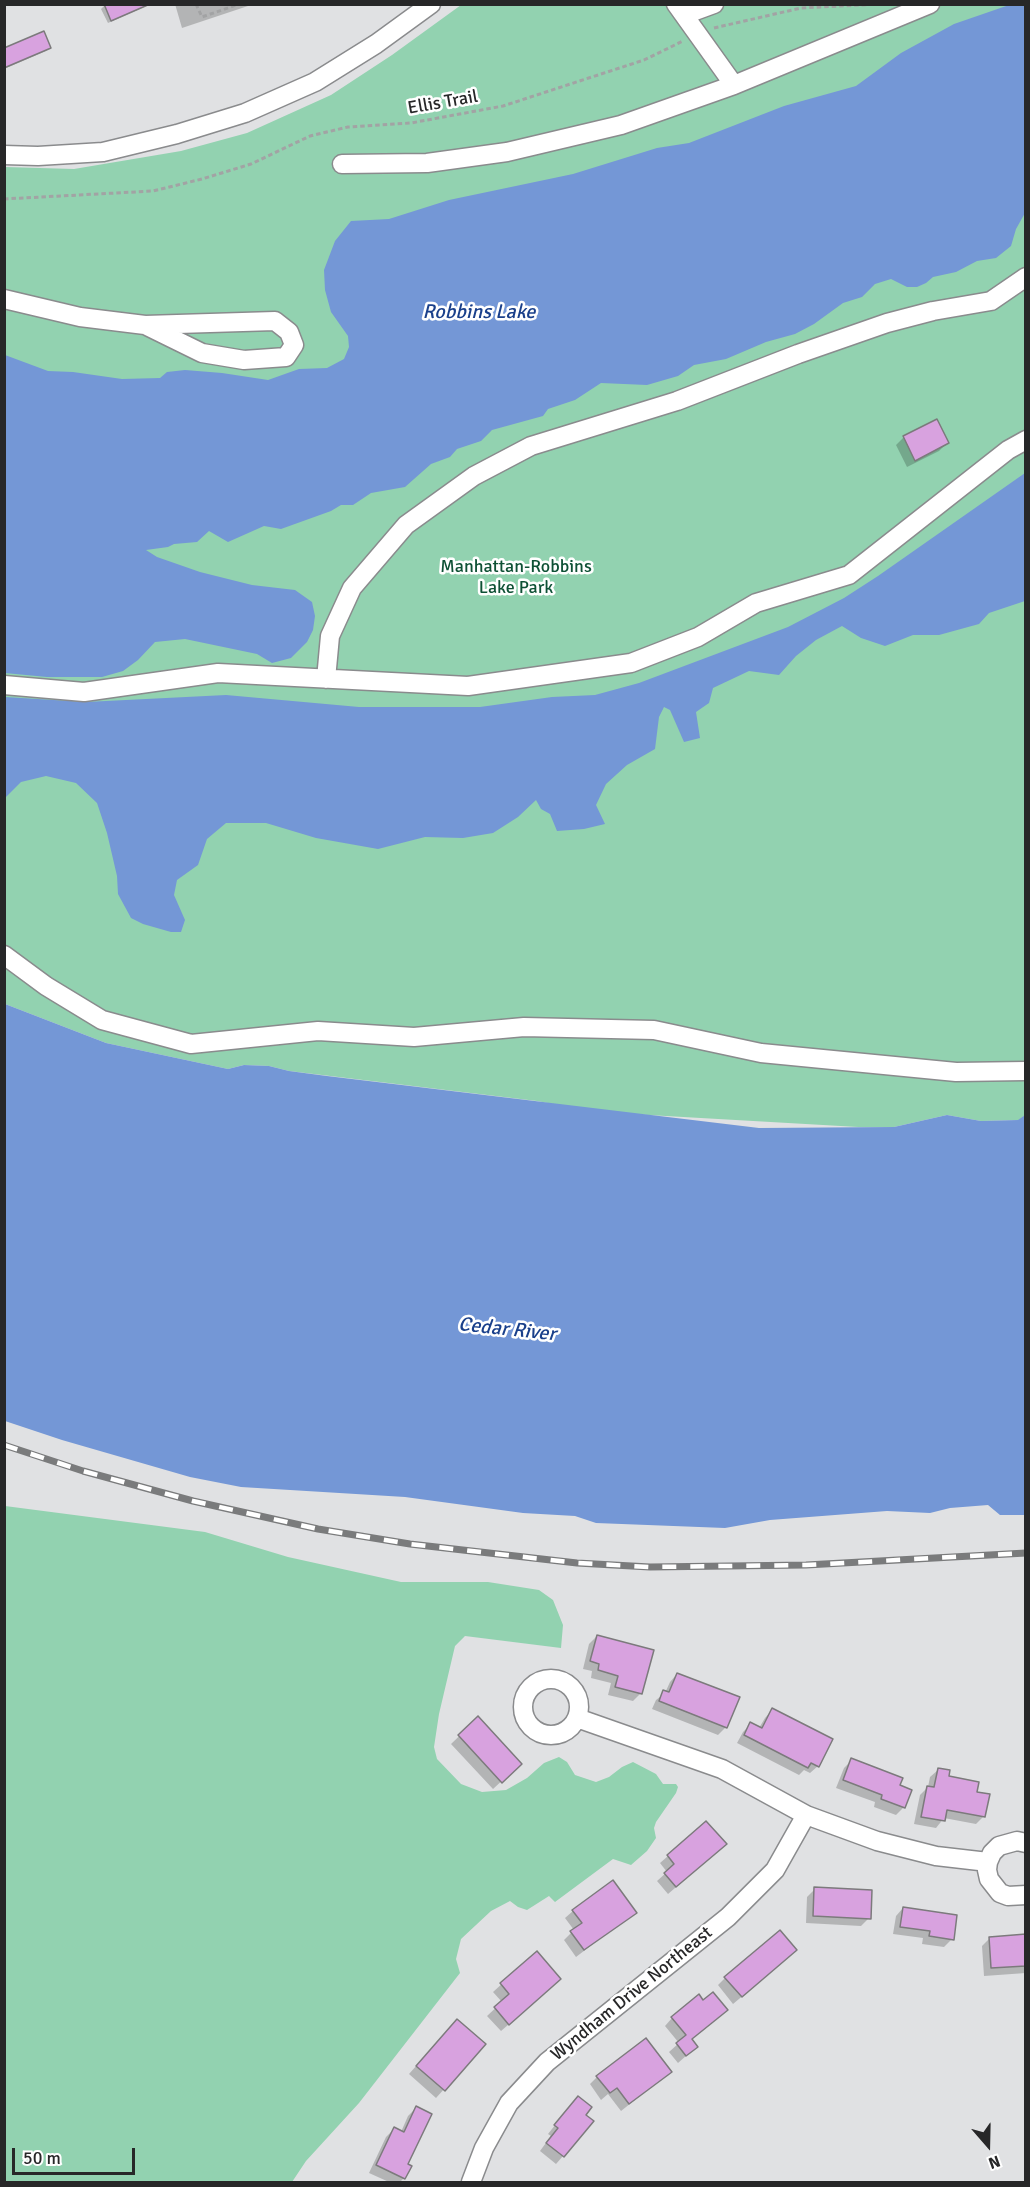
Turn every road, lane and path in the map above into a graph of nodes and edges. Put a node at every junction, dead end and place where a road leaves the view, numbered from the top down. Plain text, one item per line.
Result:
1 (196, 4) edge
2 (239, 4) edge
3 (430, 4) edge
4 (714, 4) edge
5 (881, 4) edge
6 (930, 4) edge
7 (680, 10) edge
8 (697, 35) junction
9 (734, 85) junction
10 (4, 155) edge
11 (342, 164) dead end
12 (4, 199) edge
13 (1026, 277) edge
14 (4, 299) edge
15 (145, 325) junction
16 (1026, 440) edge
17 (326, 679) junction
18 (4, 685) edge
19 (4, 955) edge
20 (1026, 1071) edge
21 (577, 1718) dead end
22 (806, 1815) junction
23 (1026, 1843) edge
24 (988, 1862) junction
25 (1026, 1895) edge
26 (471, 2182) edge

1 - 2 path
3 - 10 street
4 - 7 street
5 - 8 path, Ellis Trail
6 - 9 street
7 - 8 street
8 - 9 street
8 - 12 path, Ellis Trail
9 - 11 street
13 - 17 street
14 - 15 street
15 - 15 street
16 - 17 street
17 - 18 street
19 - 20 street
21 - 22 street
22 - 24 street
22 - 26 street, Wyndham Drive Northeast
23 - 24 street
24 - 25 street

